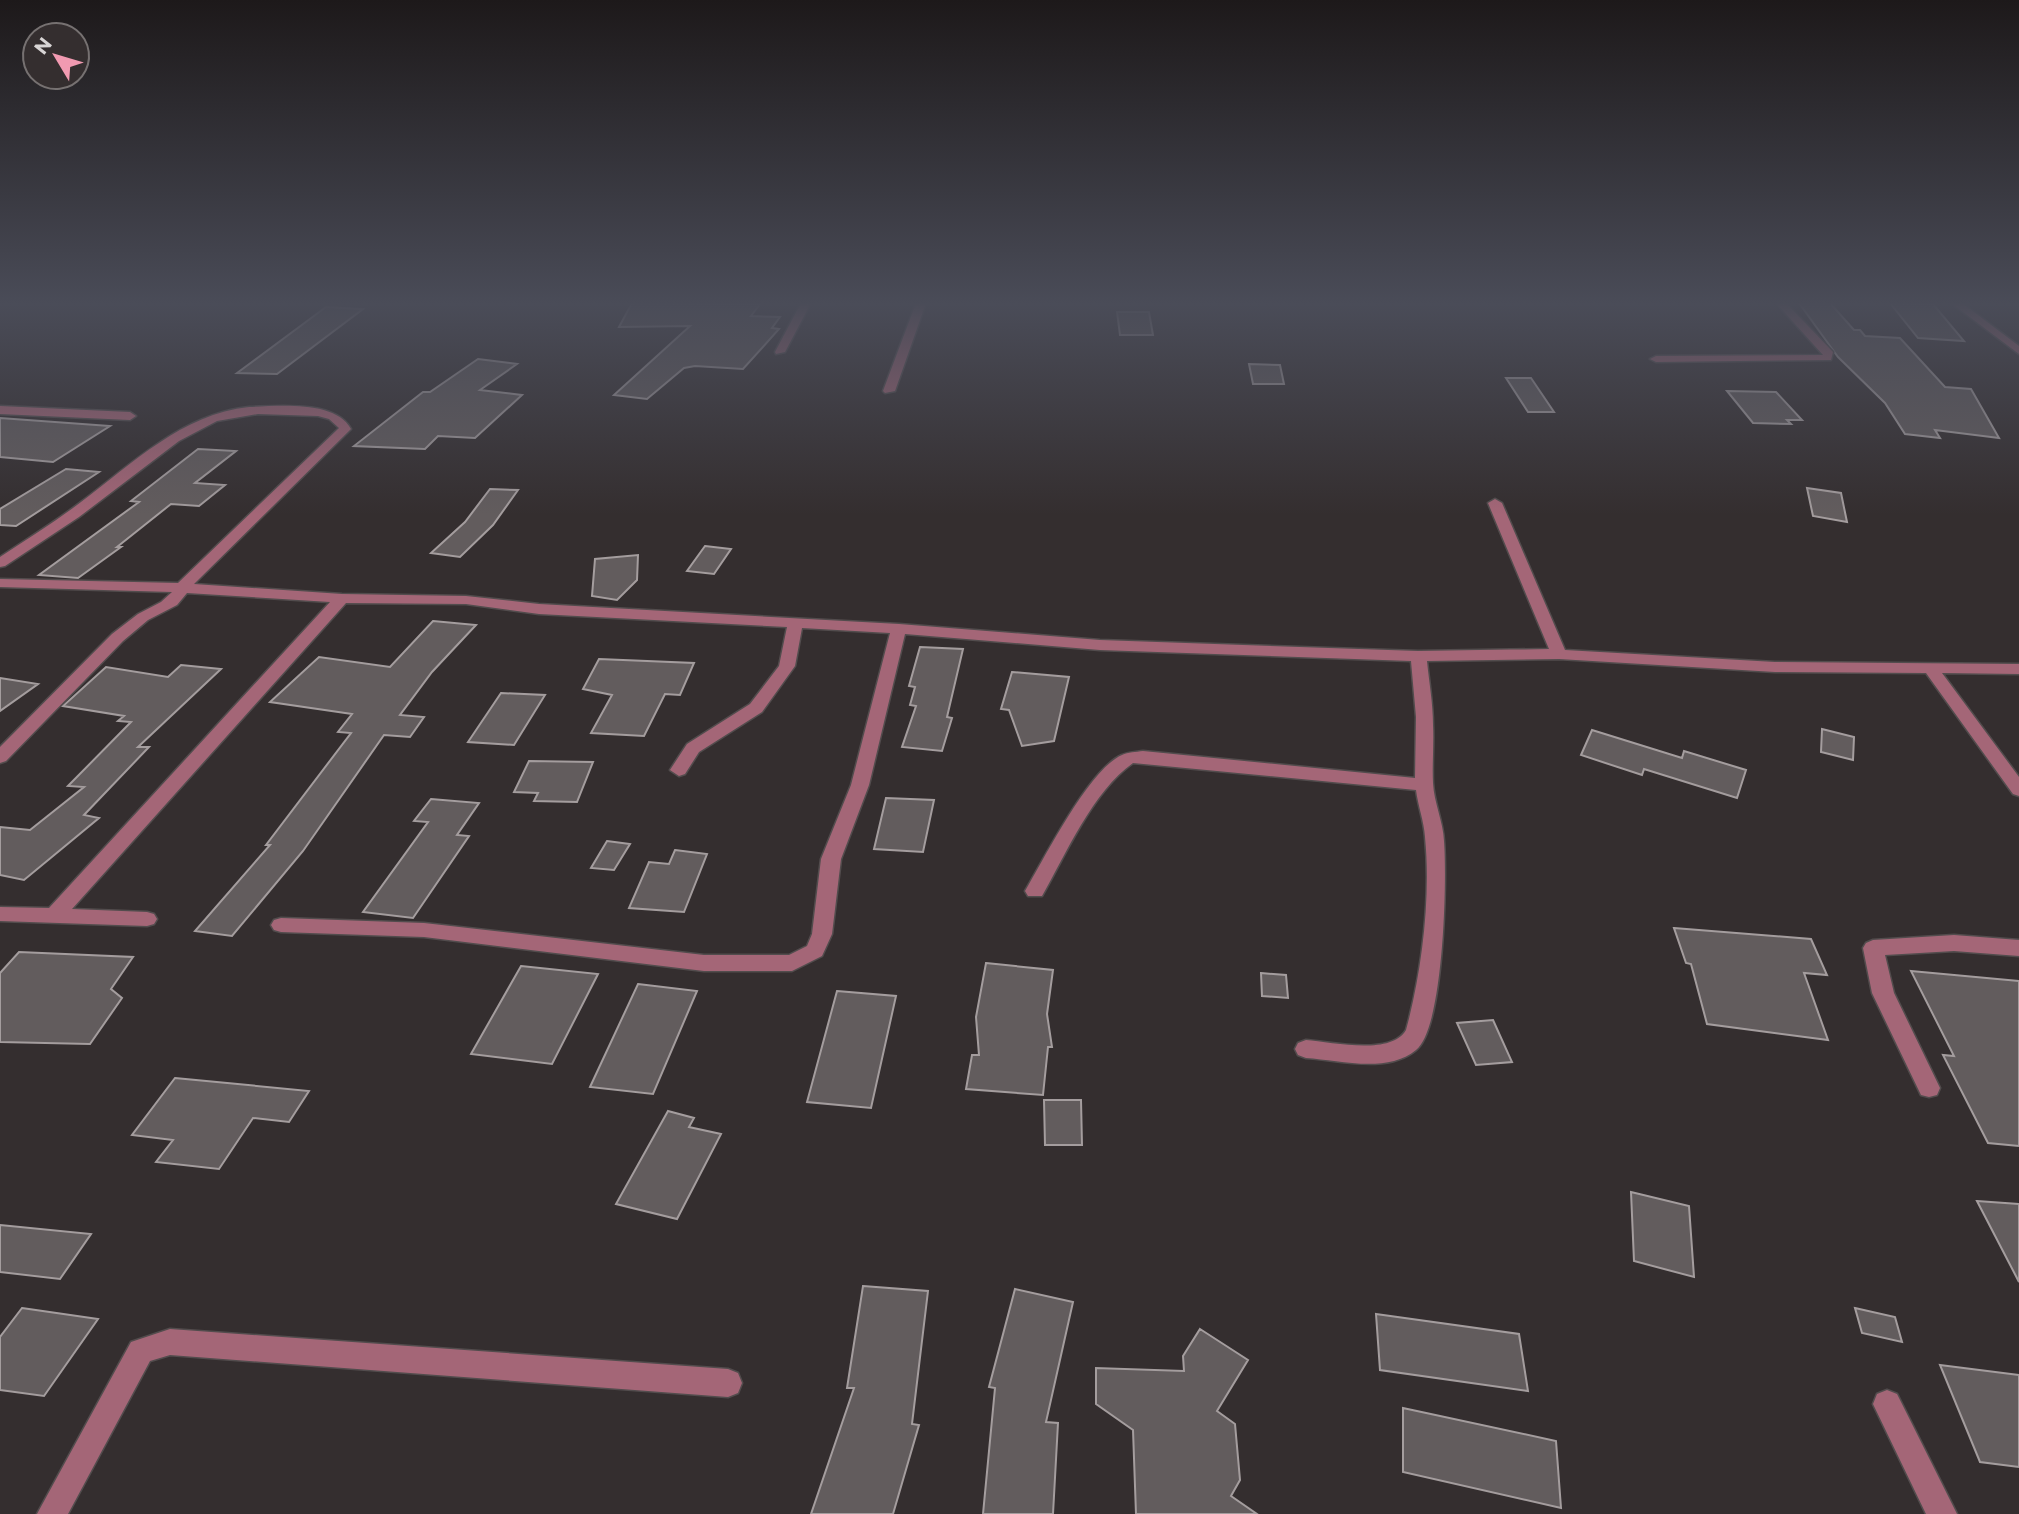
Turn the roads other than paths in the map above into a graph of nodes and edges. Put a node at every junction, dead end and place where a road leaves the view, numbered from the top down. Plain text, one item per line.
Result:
1 (895, 374) edge
2 (889, 391) dead end
3 (0, 410) edge
4 (130, 416) dead end
5 (1495, 503) dead end
6 (0, 564) edge
7 (0, 583) edge
8 (182, 588) junction
9 (342, 598) junction
10 (795, 624) junction
11 (899, 629) junction
12 (1559, 654) junction
13 (1418, 656) junction
14 (1930, 668) junction
15 (2019, 669) edge
16 (0, 757) edge
17 (679, 770) dead end
18 (1424, 785) junction
19 (2019, 790) edge
20 (1035, 891) dead end
21 (0, 914) edge
22 (55, 915) junction
23 (147, 919) dead end
24 (281, 925) dead end
25 (2019, 948) edge
26 (1306, 1049) dead end
27 (1929, 1088) dead end
28 (728, 1383) dead end
29 (1887, 1404) dead end
30 (52, 1514) edge
31 (1942, 1514) edge

1 - 2 street
3 - 4 street
5 - 12 street
6 - 8 street
7 - 8 street
8 - 9 street
8 - 16 street
9 - 10 street
9 - 22 street
10 - 11 street
10 - 17 street
11 - 13 street
11 - 24 street
12 - 13 street
12 - 14 street
13 - 18 street
14 - 15 street
14 - 19 street
18 - 20 street
18 - 26 street
21 - 22 street
22 - 23 street
25 - 27 street
28 - 30 street
29 - 31 street

